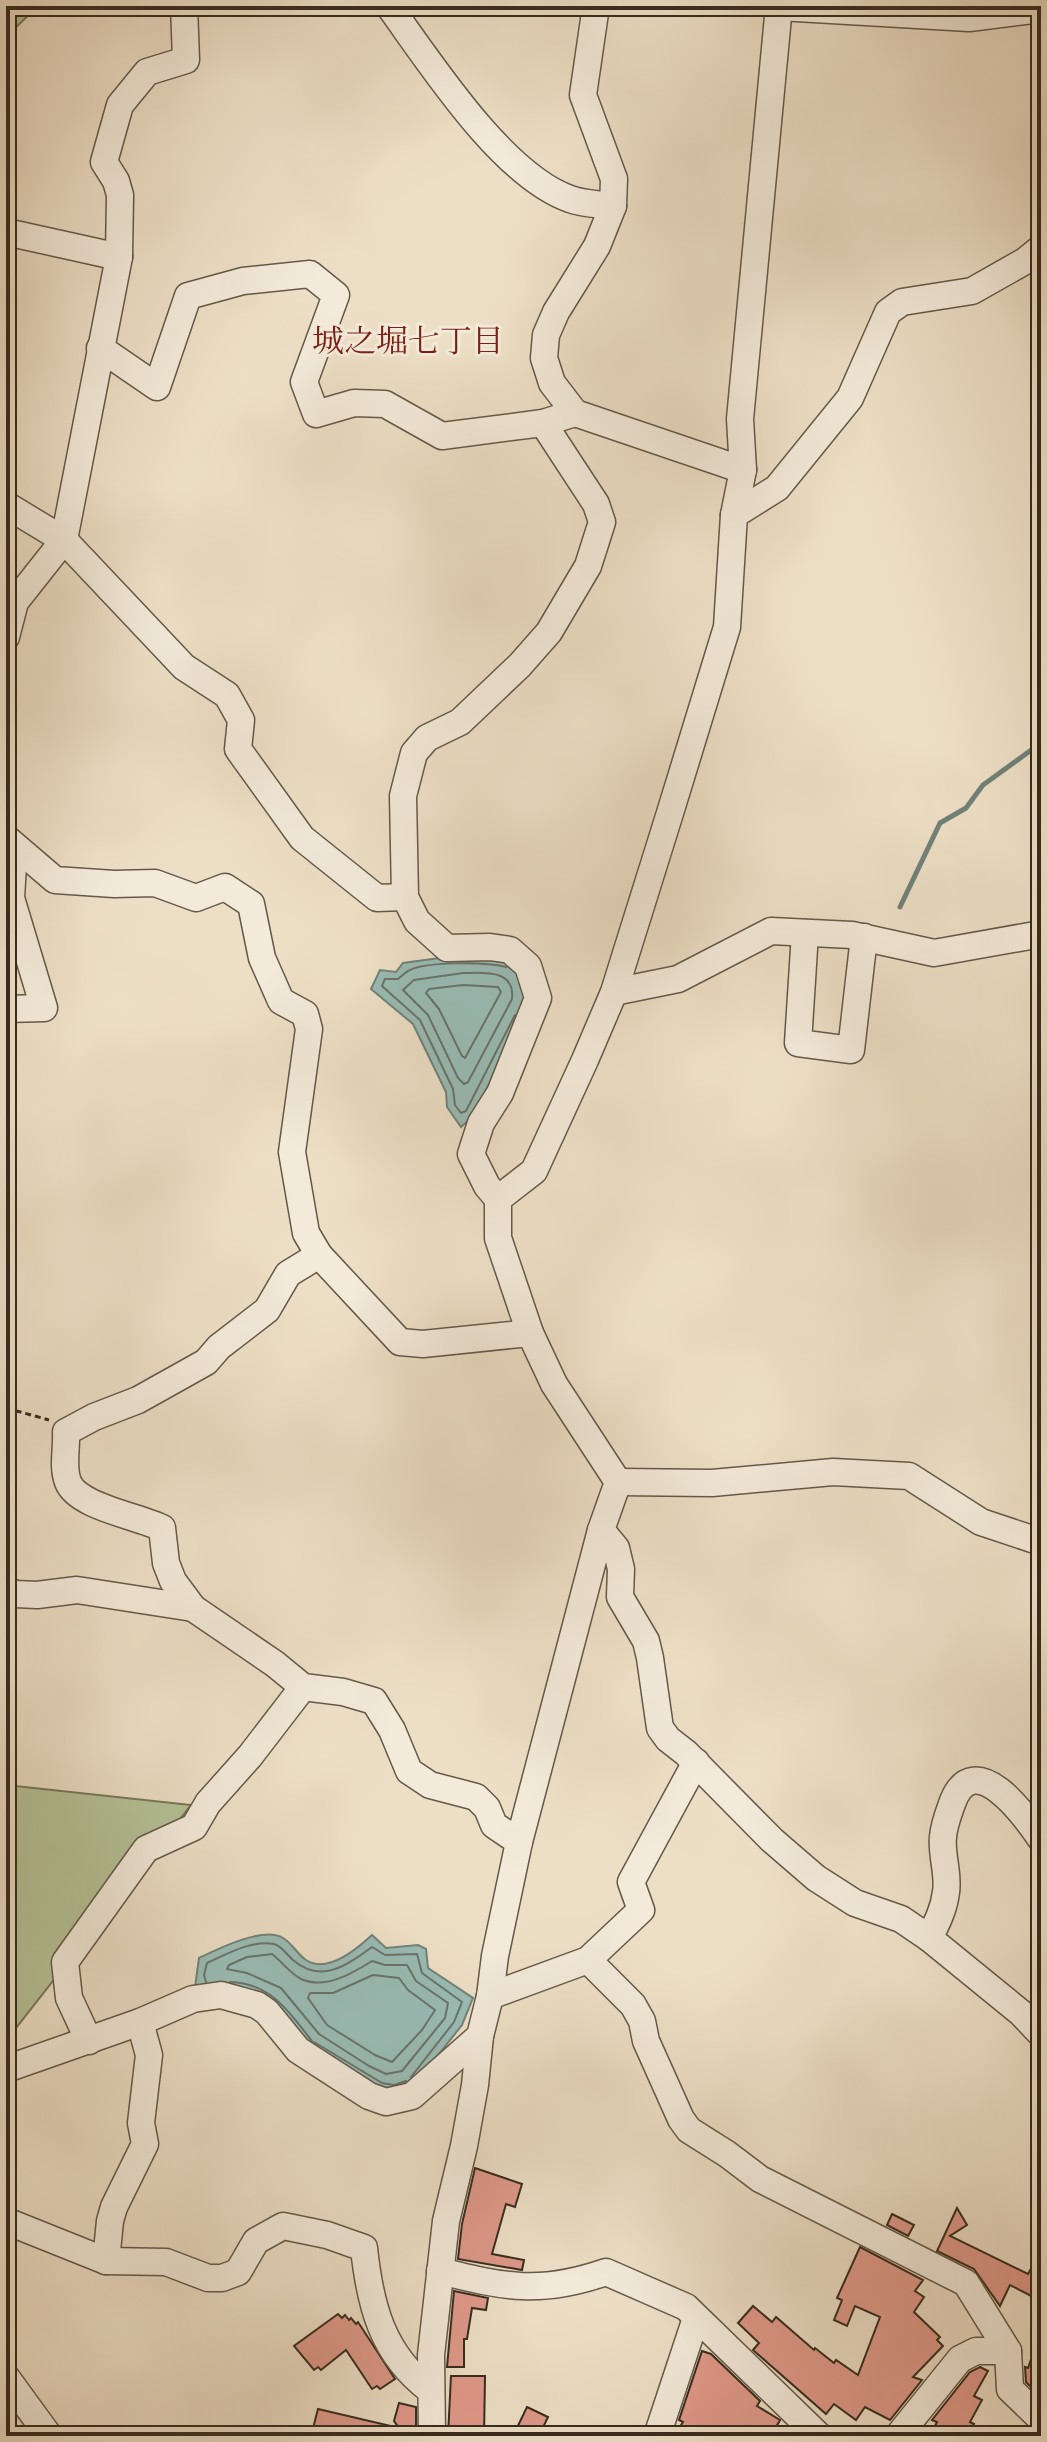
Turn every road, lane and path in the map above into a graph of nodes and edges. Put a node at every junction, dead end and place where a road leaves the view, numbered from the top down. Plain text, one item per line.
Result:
1 (184, 6) edge
2 (389, 6) edge
3 (596, 6) edge
4 (779, 7) edge
5 (1041, 9) edge
6 (613, 206) junction
7 (6, 232) edge
8 (1041, 248) edge
9 (119, 257) junction
10 (100, 348) junction
11 (575, 413) junction
12 (543, 423) junction
13 (743, 470) junction
14 (6, 505) edge
15 (734, 515) junction
16 (64, 540) junction
17 (6, 637) edge
18 (10, 843) edge
19 (405, 897) junction
20 (805, 933) junction
21 (1041, 934) edge
22 (864, 937) junction
23 (614, 992) junction
24 (6, 1009) edge
25 (498, 1199) junction
26 (319, 1255) junction
27 (530, 1333) junction
28 (6, 1408) edge
29 (66, 1432) junction
30 (618, 1482) junction
31 (601, 1530) junction
32 (1041, 1542) edge
33 (6, 1590) edge
34 (193, 1608) junction
35 (303, 1687) junction
36 (696, 1762) junction
37 (1041, 1839) edge
38 (519, 1842) junction
39 (929, 1938) junction
40 (588, 1960) junction
41 (490, 1996) junction
42 (140, 2022) junction
43 (1041, 2034) edge
44 (480, 2036) junction
45 (89, 2041) junction
46 (6, 2069) edge
47 (6, 2221) edge
48 (106, 2261) junction
49 (440, 2271) junction
50 (696, 2318) junction
51 (1008, 2351) junction
52 (6, 2377) edge
53 (430, 2390) junction
54 (1041, 2419) edge
55 (49, 2436) edge
56 (432, 2436) edge
57 (657, 2436) edge
58 (819, 2436) edge
59 (898, 2436) edge

1 - 9 street
2 - 6 street
3 - 6 street
4 - 5 street
4 - 13 street
6 - 11 street
7 - 9 street
8 - 15 street
9 - 10 street
10 - 12 street
10 - 16 street
11 - 12 street
11 - 13 street
12 - 19 street
13 - 15 street
14 - 16 street
15 - 23 street
16 - 17 street
16 - 19 street
18 - 24 street
18 - 26 street
19 - 25 street
20 - 22 street
20 - 22 street
20 - 23 street
21 - 22 street
23 - 25 street
25 - 27 street
26 - 27 street
26 - 29 street
27 - 30 street
28 - 29 path
29 - 34 street
30 - 31 street
30 - 32 street
31 - 36 street
31 - 38 street
33 - 34 street
34 - 35 street
35 - 38 street
35 - 45 street
36 - 39 street
36 - 40 street
37 - 39 street
38 - 41 street
39 - 43 street
40 - 41 street
40 - 51 street
41 - 44 street
42 - 44 street
42 - 45 street
42 - 48 street
44 - 49 street
45 - 46 street
47 - 48 street
48 - 53 street
49 - 50 street
49 - 53 street
50 - 57 street
50 - 58 street
51 - 54 street
51 - 59 street
52 - 55 street
53 - 56 street

